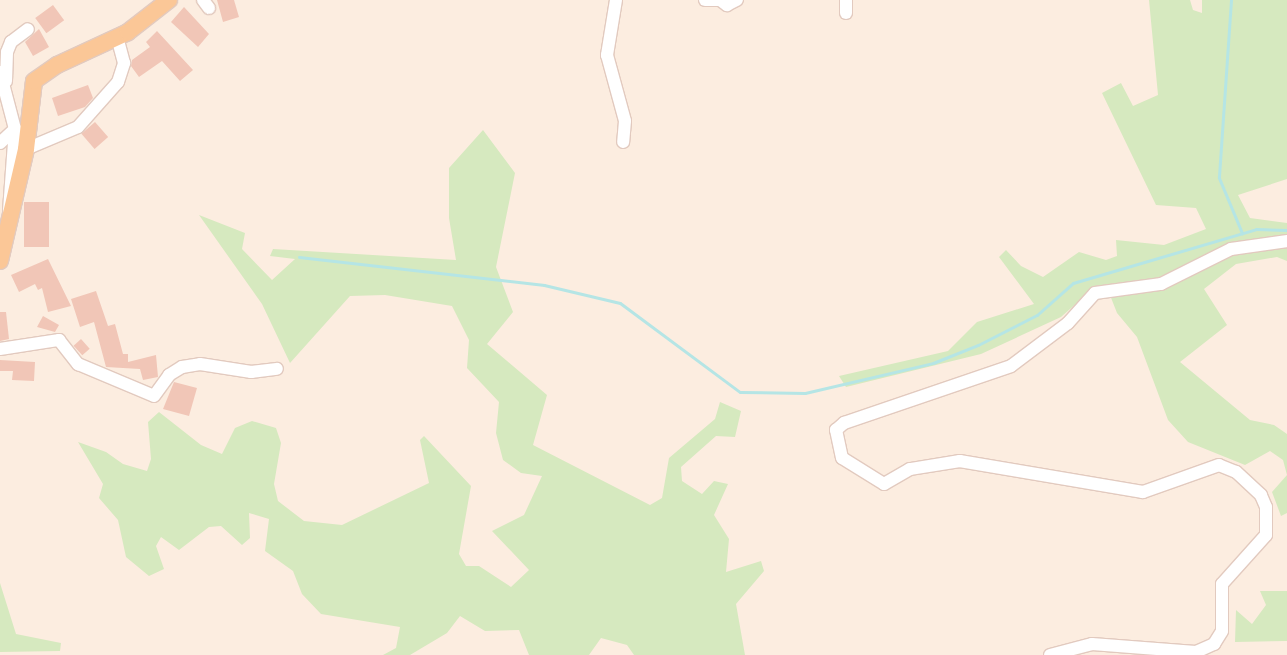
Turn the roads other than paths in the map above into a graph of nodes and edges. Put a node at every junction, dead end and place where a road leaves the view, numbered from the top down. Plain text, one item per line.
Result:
1 (169, 0) edge
2 (616, 0) edge
3 (704, 0) edge
4 (719, 0) edge
5 (737, 0) edge
6 (846, 0) edge
7 (846, 13) dead end
8 (28, 29) dead end
9 (117, 37) junction
10 (0, 72) edge
11 (9, 98) junction
12 (15, 129) junction
13 (623, 142) dead end
14 (0, 143) edge
15 (26, 149) junction
16 (9, 210) junction
17 (1287, 241) edge
18 (0, 260) edge
19 (0, 349) edge
20 (277, 369) dead end
21 (1050, 655) edge

1 - 9 main road
2 - 13 street
3 - 4 street
4 - 5 street
6 - 7 street
8 - 11 street
9 - 15 street
9 - 15 main road
10 - 11 street
11 - 12 street
12 - 14 street
12 - 16 street
15 - 16 main road
16 - 18 main road
17 - 21 street
19 - 20 street

